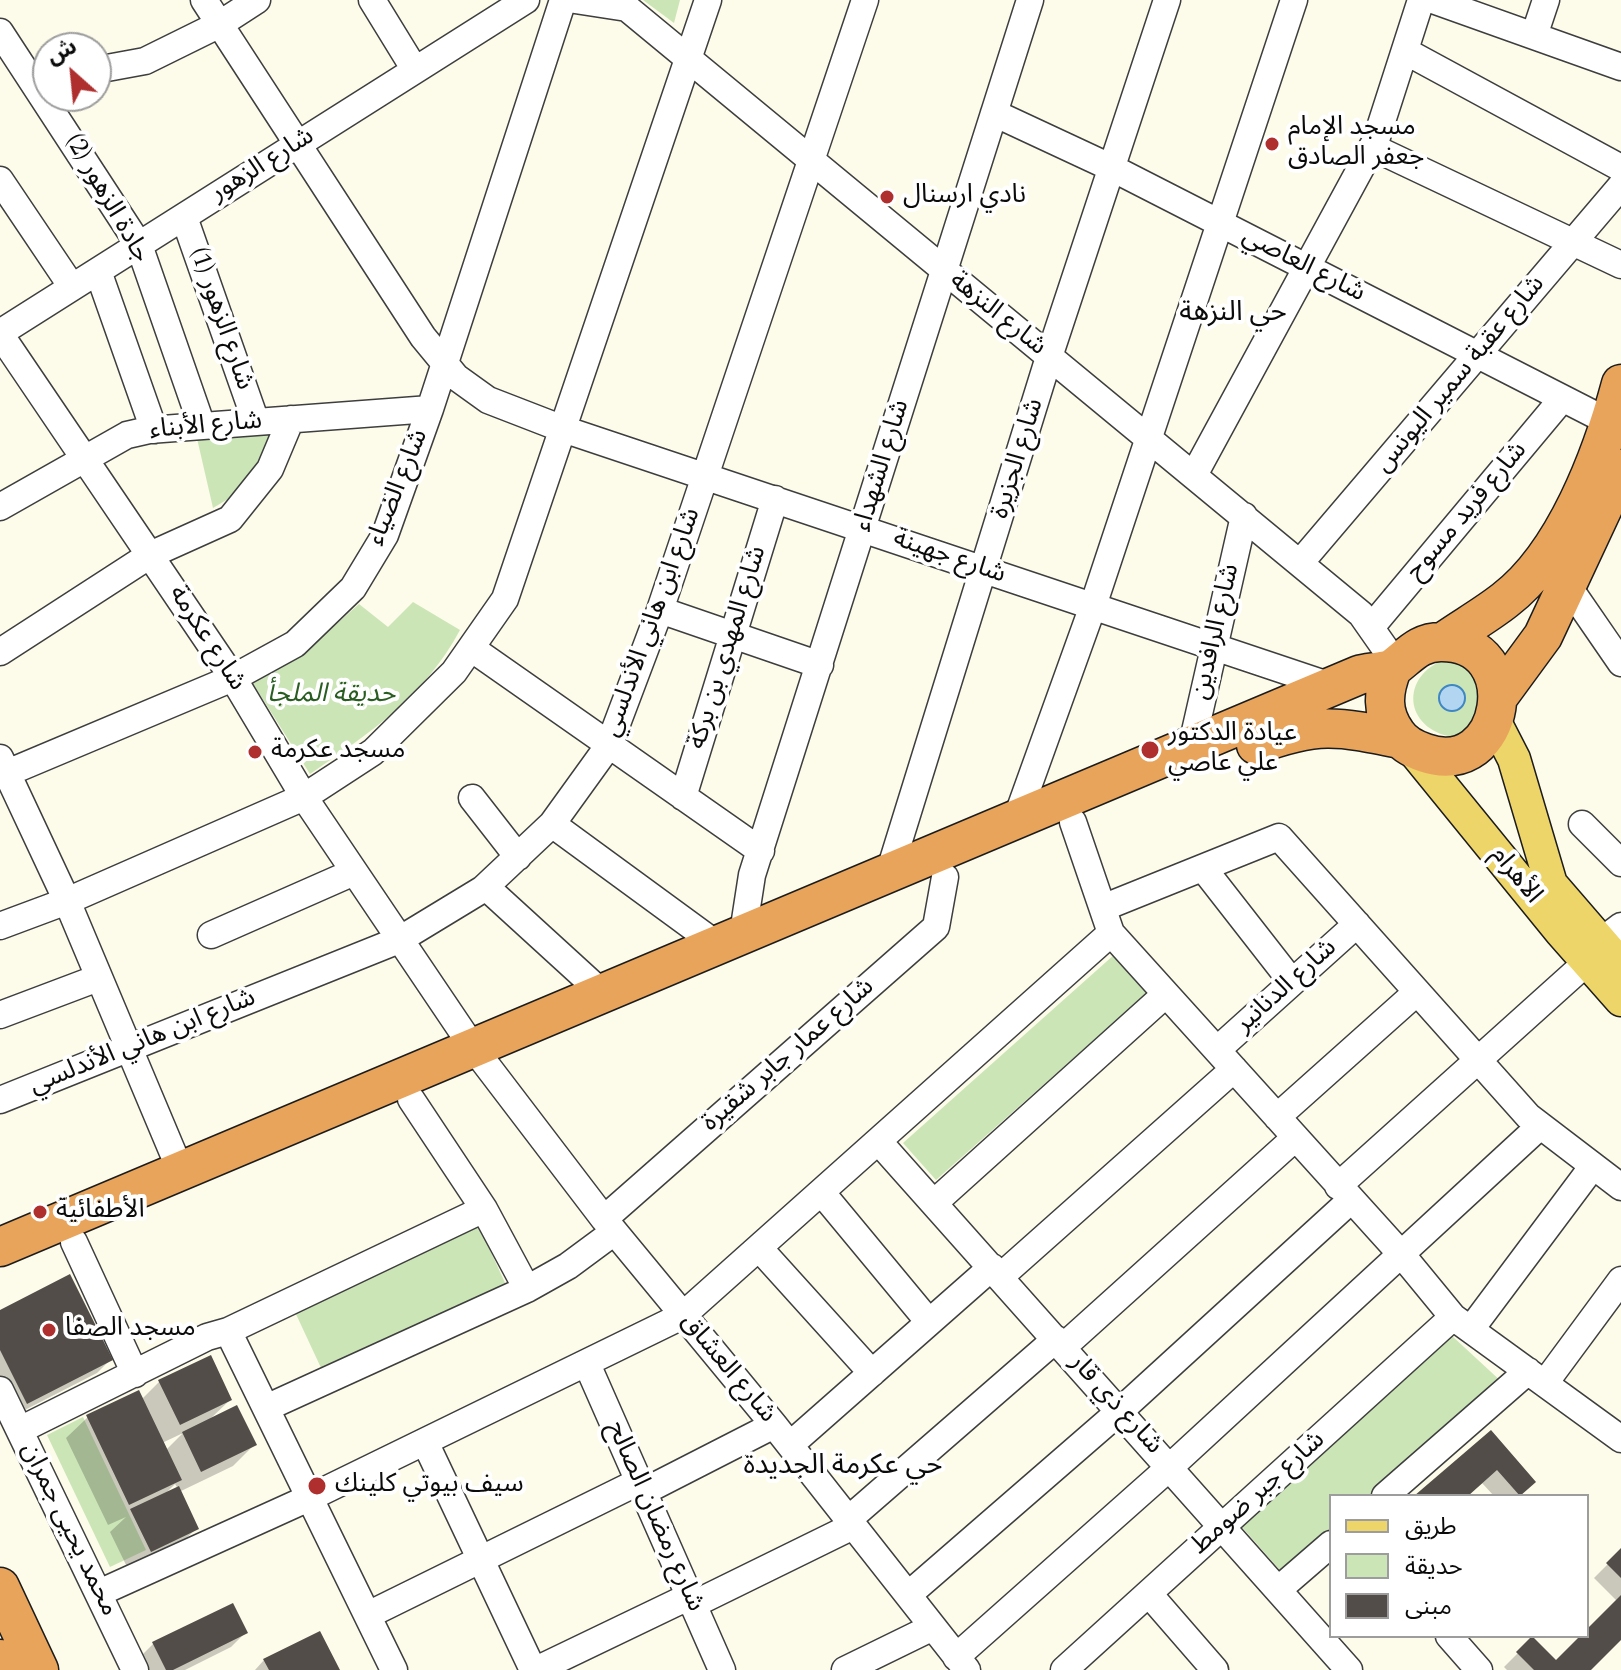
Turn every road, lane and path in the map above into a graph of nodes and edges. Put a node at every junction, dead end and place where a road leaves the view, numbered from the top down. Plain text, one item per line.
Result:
1 (204, 0) edge
2 (257, 0) edge
3 (372, 0) edge
4 (555, 0) edge
5 (563, 0) edge
6 (575, 0) edge
7 (708, 0) edge
8 (865, 0) edge
9 (1030, 0) edge
10 (1167, 0) edge
11 (1294, 0) edge
12 (1421, 0) edge
13 (1433, 0) edge
14 (1546, 0) edge
15 (519, 5) edge
16 (220, 24) junction
17 (0, 32) edge
18 (1534, 36) junction
19 (1405, 51) junction
20 (689, 56) junction
21 (112, 67) edge
22 (1621, 67) edge
23 (415, 70) junction
24 (32, 72) edge
25 (59, 112) edge
26 (994, 113) junction
27 (298, 144) junction
28 (1372, 147) junction
29 (812, 163) junction
30 (1112, 168) junction
31 (1621, 168) edge
32 (0, 180) edge
33 (1621, 186) edge
34 (184, 217) junction
35 (1219, 223) junction
36 (1572, 244) junction
37 (139, 245) junction
38 (1621, 265) edge
39 (1307, 268) junction
40 (98, 271) junction
41 (944, 272) junction
42 (72, 287) junction
43 (0, 333) edge
44 (1477, 356) junction
45 (1049, 357) junction
46 (446, 365) junction
47 (1621, 384) edge
48 (1562, 399) junction
49 (430, 409) junction
50 (291, 419) junction
51 (256, 422) junction
52 (1611, 423) junction
53 (202, 426) junction
54 (563, 429) junction
55 (154, 430) junction
56 (1149, 438) junction
57 (84, 458) junction
58 (1194, 475) junction
59 (707, 477) junction
60 (1618, 489) edge
61 (775, 499) junction
62 (0, 507) edge
63 (1244, 516) junction
64 (863, 529) junction
65 (150, 555) junction
66 (1300, 563) junction
67 (986, 570) junction
68 (1553, 576) junction
69 (1093, 606) junction
70 (660, 610) junction
71 (1373, 625) junction
72 (733, 635) junction
73 (1443, 642) junction
74 (1212, 646) junction
75 (471, 648) junction
76 (0, 652) edge
77 (1621, 663) edge
78 (820, 665) junction
79 (1394, 666) junction
80 (233, 678) junction
81 (1334, 687) junction
82 (1497, 709) junction
83 (1406, 744) junction
84 (609, 745) junction
85 (1191, 749) junction
86 (2, 769) edge
87 (304, 797) junction
88 (683, 797) junction
89 (472, 798) dead end
90 (1016, 820) junction
91 (1073, 822) junction
92 (552, 824) junction
93 (1582, 824) dead end
94 (1533, 829) junction
95 (1493, 849) junction
96 (761, 851) junction
97 (518, 857) junction
98 (1621, 863) edge
99 (1203, 868) junction
100 (354, 872) junction
101 (889, 873) junction
102 (945, 877) junction
103 (486, 887) junction
104 (67, 901) junction
105 (1108, 920) junction
106 (1357, 924) junction
107 (0, 926) edge
108 (211, 935) dead end
109 (730, 939) junction
110 (399, 940) junction
111 (1607, 949) edge
112 (98, 978) junction
113 (1292, 982) junction
114 (601, 992) junction
115 (1417, 992) junction
116 (1166, 994) junction
117 (1621, 1000) edge
118 (0, 1015) edge
119 (131, 1049) junction
120 (480, 1057) junction
121 (1225, 1060) junction
122 (1478, 1060) junction
123 (411, 1099) junction
124 (0, 1100) edge
125 (1277, 1117) junction
126 (1540, 1126) junction
127 (1295, 1138) junction
128 (879, 1142) junction
129 (1593, 1166) junction
130 (181, 1172) junction
131 (1621, 1187) edge
132 (822, 1193) junction
133 (1345, 1193) junction
134 (934, 1203) junction
135 (484, 1209) junction
136 (609, 1226) junction
137 (74, 1242) junction
138 (0, 1247) edge
139 (759, 1248) junction
140 (1402, 1255) junction
141 (996, 1272) junction
142 (0, 1274) edge
143 (1621, 1280) edge
144 (527, 1289) junction
145 (682, 1316) junction
146 (929, 1322) junction
147 (1462, 1323) junction
148 (228, 1331) junction
149 (1059, 1343) junction
150 (587, 1364) junction
151 (872, 1373) junction
152 (135, 1374) junction
153 (1537, 1377) junction
154 (0, 1390) edge
155 (266, 1408) junction
156 (1120, 1411) junction
157 (20, 1430) junction
158 (782, 1435) junction
159 (1621, 1439) edge
160 (425, 1442) junction
161 (1170, 1467) junction
162 (640, 1487) junction
163 (1388, 1494) edge
164 (311, 1497) junction
165 (851, 1522) junction
166 (1224, 1527) junction
167 (1329, 1546) edge
168 (480, 1560) junction
169 (0, 1587) edge
170 (1279, 1589) junction
171 (99, 1593) junction
172 (1149, 1594) junction
173 (908, 1595) junction
174 (690, 1601) junction
175 (368, 1615) junction
176 (933, 1627) junction
177 (1451, 1638) edge
178 (0, 1659) edge
179 (961, 1663) edge
180 (1080, 1665) edge
181 (5, 1670) edge
182 (39, 1670) edge
183 (135, 1670) edge
184 (394, 1670) edge
185 (534, 1670) edge
186 (722, 1670) edge
187 (845, 1670) edge
188 (1215, 1670) edge
189 (1349, 1670) edge
190 (1479, 1670) edge

1 - 16 street, شارع جهينة
2 - 16 street
3 - 23 street
4 - 15 street
5 - 46 street, شارع الضياء
6 - 20 street, شارع النزهة
7 - 20 street
8 - 29 street, شارع ابن هاني الأندلسي
9 - 26 street, شارع الشهداء
10 - 30 street, شارع الجزيرة
11 - 35 street
12 - 19 street
13 - 18 street
14 - 18 street
15 - 23 street, شارع الزهور
16 - 21 street
16 - 27 street, شارع جهينة
17 - 24 street, جادة الزهور (2)
18 - 22 street
19 - 28 street
19 - 31 street
20 - 29 street, شارع النزهة
20 - 54 street
23 - 27 street, شارع الزهور
25 - 37 street, جادة الزهور (2)
26 - 30 street, شارع العاصي
26 - 41 street, شارع الشهداء
27 - 34 street, شارع الزهور
27 - 46 street, شارع جهينة
28 - 36 street
28 - 39 street
29 - 41 street, شارع النزهة
29 - 59 street, شارع ابن هاني الأندلسي
30 - 35 street, شارع العاصي
30 - 45 street, شارع الجزيرة
32 - 42 street
33 - 36 street, شارع عقبة سمير اليونس
34 - 37 street, شارع الزهور
34 - 51 street, شارع الزهور (1)
35 - 39 street, شارع العاصي
35 - 56 street
36 - 38 street
36 - 44 street, شارع عقبة سمير اليونس
37 - 40 street, شارع الزهور
37 - 53 street, جادة الزهور (2)
39 - 44 street, شارع العاصي
39 - 58 street
40 - 42 street, شارع الزهور
40 - 55 street
41 - 45 street, شارع النزهة
41 - 64 street, شارع الشهداء
42 - 43 street, شارع الزهور
43 - 57 street, شارع عكرمة
44 - 48 street, شارع العاصي
44 - 66 street, شارع عقبة سمير اليونس
45 - 56 street, شارع النزهة
45 - 67 street, شارع الجزيرة
46 - 49 street, شارع الضياء
46 - 54 street, شارع جهينة
47 - 52 highway
48 - 52 street, شارع العاصي
48 - 71 street, شارع فريد مسوح
49 - 50 street, شارع الأبناء
49 - 80 street, شارع الضياء
50 - 51 street, شارع الأبناء
50 - 65 street
51 - 53 street, شارع الأبناء
52 - 68 highway
53 - 55 street, شارع الأبناء
54 - 59 street, شارع جهينة
54 - 75 street
55 - 57 street, شارع الأبناء
56 - 58 street, شارع النزهة
56 - 69 street
57 - 62 street, شارع الأبناء
57 - 65 street, شارع عكرمة
58 - 63 street, شارع النزهة
59 - 61 street, شارع جهينة
59 - 70 street, شارع ابن هاني الأندلسي
60 - 68 highway
61 - 64 street, شارع جهينة
61 - 72 street, شارع المهدي بن بركة
63 - 66 street, شارع النزهة
63 - 74 street, شارع الرافدين
64 - 67 street, شارع جهينة
64 - 78 street, شارع الشهداء
65 - 76 street
65 - 80 street, شارع عكرمة
66 - 71 street, شارع النزهة
67 - 69 street, شارع جهينة
67 - 101 street, شارع الجزيرة
68 - 73 highway
68 - 77 street
68 - 82 highway
69 - 74 street, شارع جهينة
69 - 90 street
70 - 72 street
70 - 84 street, شارع ابن هاني الأندلسي
71 - 79 street, شارع النزهة
72 - 78 street
72 - 88 street, شارع المهدي بن بركة
73 - 79 highway
73 - 82 highway
74 - 81 street, شارع جهينة
74 - 85 street, شارع الرافدين
75 - 84 street
75 - 87 street
78 - 96 street, شارع الشهداء
79 - 81 highway
79 - 83 highway
80 - 86 street, شارع الضياء
80 - 87 street, شارع عكرمة
81 - 85 highway
82 - 83 highway
82 - 94 main road, الأهرام
83 - 91 highway
83 - 95 main road, الأهرام
84 - 88 street
84 - 92 street, شارع ابن هاني الأندلسي
85 - 90 highway
86 - 104 street
87 - 100 street, شارع عكرمة
87 - 104 street
88 - 96 street
89 - 97 street
90 - 101 highway
91 - 102 highway
91 - 105 street
92 - 97 street, شارع ابن هاني الأندلسي
92 - 109 street
93 - 98 street
94 - 95 main road
94 - 111 main road, الأهرام
95 - 111 main road, الأهرام
96 - 109 street, شارع الشهداء
97 - 103 street, شارع ابن هاني الأندلسي
99 - 105 street
99 - 106 street
99 - 113 street
100 - 108 street
100 - 110 street, شارع عكرمة
101 - 109 highway
102 - 120 highway
102 - 136 street, شارع عمار جابر شقيرة
103 - 110 street, شارع ابن هاني الأندلسي
103 - 114 street
104 - 107 street
104 - 112 street
105 - 116 street
105 - 128 street
106 - 113 street, شارع الدنانير
106 - 115 street
109 - 114 highway
110 - 119 street, شارع ابن هاني الأندلسي
110 - 120 street, شارع عكرمة
111 - 117 main road, الأهرام
111 - 122 street
112 - 118 street
112 - 119 street
113 - 121 street, شارع الدنانير
114 - 120 highway
115 - 122 street
115 - 125 street
116 - 121 street
116 - 134 street
119 - 124 street, شارع ابن هاني الأندلسي
119 - 130 street
120 - 123 highway
120 - 130 highway
120 - 136 street, شارع العشاق
121 - 125 street
121 - 141 street, شارع الدنانير
122 - 126 street
122 - 133 street
123 - 135 street
123 - 137 highway
125 - 127 street
126 - 129 street
126 - 140 street
127 - 133 street
127 - 149 street
128 - 132 street
128 - 134 street, شارع ذي قار
129 - 131 street
129 - 147 street, شارع جبر ضومط
130 - 138 highway
132 - 139 street
132 - 146 street
133 - 140 street
133 - 156 street
134 - 141 street, شارع ذي قار
135 - 144 street
135 - 148 street
136 - 144 street, شارع عمار جابر شقيرة
136 - 145 street, شارع العشاق
137 - 142 highway
137 - 152 street
139 - 145 street
139 - 151 street
140 - 147 street
140 - 161 street
141 - 146 street, شارع الدنانير
141 - 149 street, شارع ذي قار
143 - 153 street
144 - 155 street, شارع عمار جابر شقيرة
145 - 150 street
145 - 158 street, شارع العشاق
146 - 151 street, شارع الدنانير
147 - 153 street
147 - 166 street, شارع جبر ضومط
148 - 152 street
148 - 155 street
149 - 156 street, شارع ذي قار
149 - 165 street
150 - 160 street
150 - 162 street, شارع رمضان الصالح
151 - 158 street, شارع الدنانير
152 - 157 street
153 - 159 street
153 - 163 street
154 - 157 street, محمد يحيى جمران
155 - 164 street
156 - 161 street, شارع ذي قار
156 - 173 street
157 - 171 street, محمد يحيى جمران
158 - 162 street, شارع الدنانير
158 - 165 street, شارع العشاق
160 - 164 street
160 - 168 street
161 - 166 street, شارع ذي قار
161 - 179 street
162 - 168 street, شارع الدنانير
162 - 174 street, شارع رمضان الصالح
164 - 171 street
164 - 175 street
165 - 173 street, شارع العشاق
165 - 174 street
166 - 170 street, شارع ذي قار
166 - 172 street, شارع جبر ضومط
167 - 170 street
168 - 175 street, شارع الدنانير
168 - 185 street
169 - 182 highway
170 - 189 street, شارع ذي قار
171 - 183 street, محمد يحيى جمران
172 - 180 street, شارع جبر ضومط
172 - 188 street
173 - 176 street, شارع العشاق
174 - 185 street
174 - 186 street, شارع رمضان الصالح
175 - 184 street
176 - 179 street, شارع العشاق
176 - 187 street
177 - 190 street
178 - 181 highway

